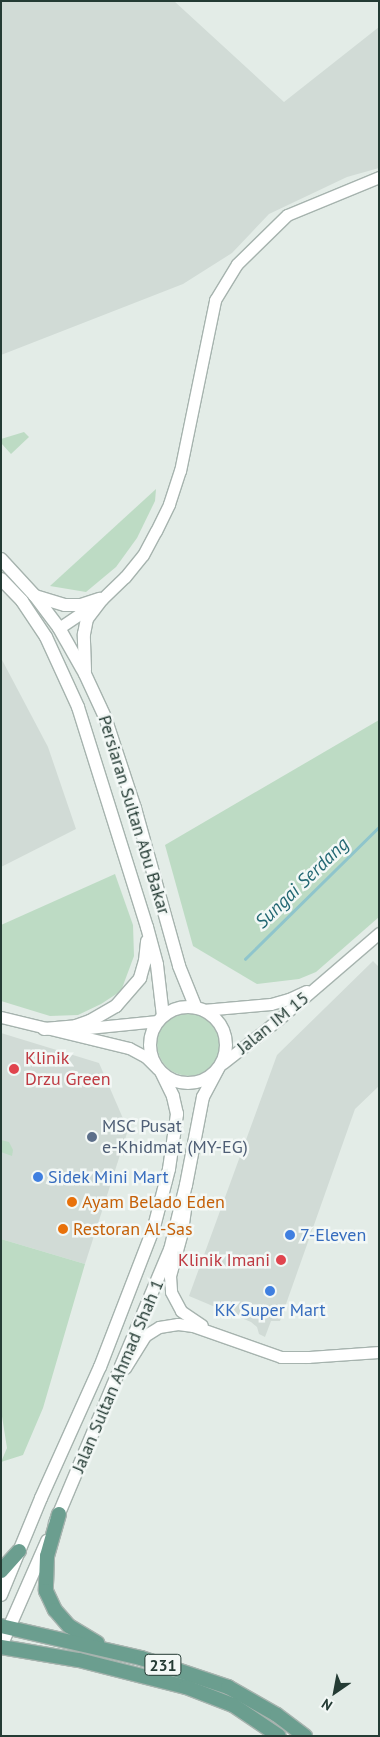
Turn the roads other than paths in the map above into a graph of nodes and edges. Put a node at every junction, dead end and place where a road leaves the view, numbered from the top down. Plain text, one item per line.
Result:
1 (379, 178) edge
2 (1, 559) edge
3 (1, 579) edge
4 (36, 596) junction
5 (102, 599) junction
6 (59, 628) junction
7 (61, 670) junction
8 (85, 674) junction
9 (147, 927) junction
10 (379, 933) edge
11 (323, 982) junction
12 (199, 1009) junction
13 (1, 1017) edge
14 (160, 1019) junction
15 (44, 1029) junction
16 (58, 1032) junction
17 (221, 1066) junction
18 (160, 1070) junction
19 (186, 1185) junction
20 (217, 1334) junction
21 (379, 1352) edge
22 (115, 1384) junction
23 (59, 1514) junction
24 (19, 1551) junction
25 (1, 1571) edge
26 (1, 1596) edge
27 (4, 1627) edge
28 (1, 1646) edge
29 (107, 1649) junction
30 (280, 1736) edge
31 (304, 1736) edge

1 - 5 street
2 - 4 main road, Persiaran Sultan Abu Bakar
3 - 7 main road, Persiaran Sultan Abu Bakar
4 - 5 main road
4 - 6 main road, Persiaran Sultan Abu Bakar
5 - 6 street
5 - 8 main road
6 - 7 main road
6 - 8 main road, Persiaran Sultan Abu Bakar
7 - 9 main road, Persiaran Sultan Abu Bakar
8 - 12 main road, Persiaran Sultan Abu Bakar
9 - 14 main road, Persiaran Sultan Abu Bakar
9 - 15 main road
10 - 11 street, Jalan IM 15
11 - 12 street, Jalan IM 15
11 - 17 street, Jalan IM 15
12 - 14 main road
12 - 17 main road
13 - 15 street
14 - 16 street
14 - 18 main road
15 - 16 street
16 - 18 street
17 - 18 main road
17 - 19 main road, Jalan Sultan Ahmad Shah 1
18 - 24 main road, Jalan Sultan Ahmad Shah 1
19 - 20 street
19 - 22 main road, Jalan Sultan Ahmad Shah 1
20 - 21 street
20 - 22 street
22 - 23 main road, Jalan Sultan Ahmad Shah 1
23 - 27 main road, Jalan Sultan Ahmad Shah 1
23 - 29 main road
24 - 25 main road
24 - 26 main road, Jalan Sultan Ahmad Shah 1
27 - 28 main road, Jalan Sultan Ahmad Shah 1
27 - 29 main road, 231
28 - 30 main road, 231
29 - 31 main road, 231

